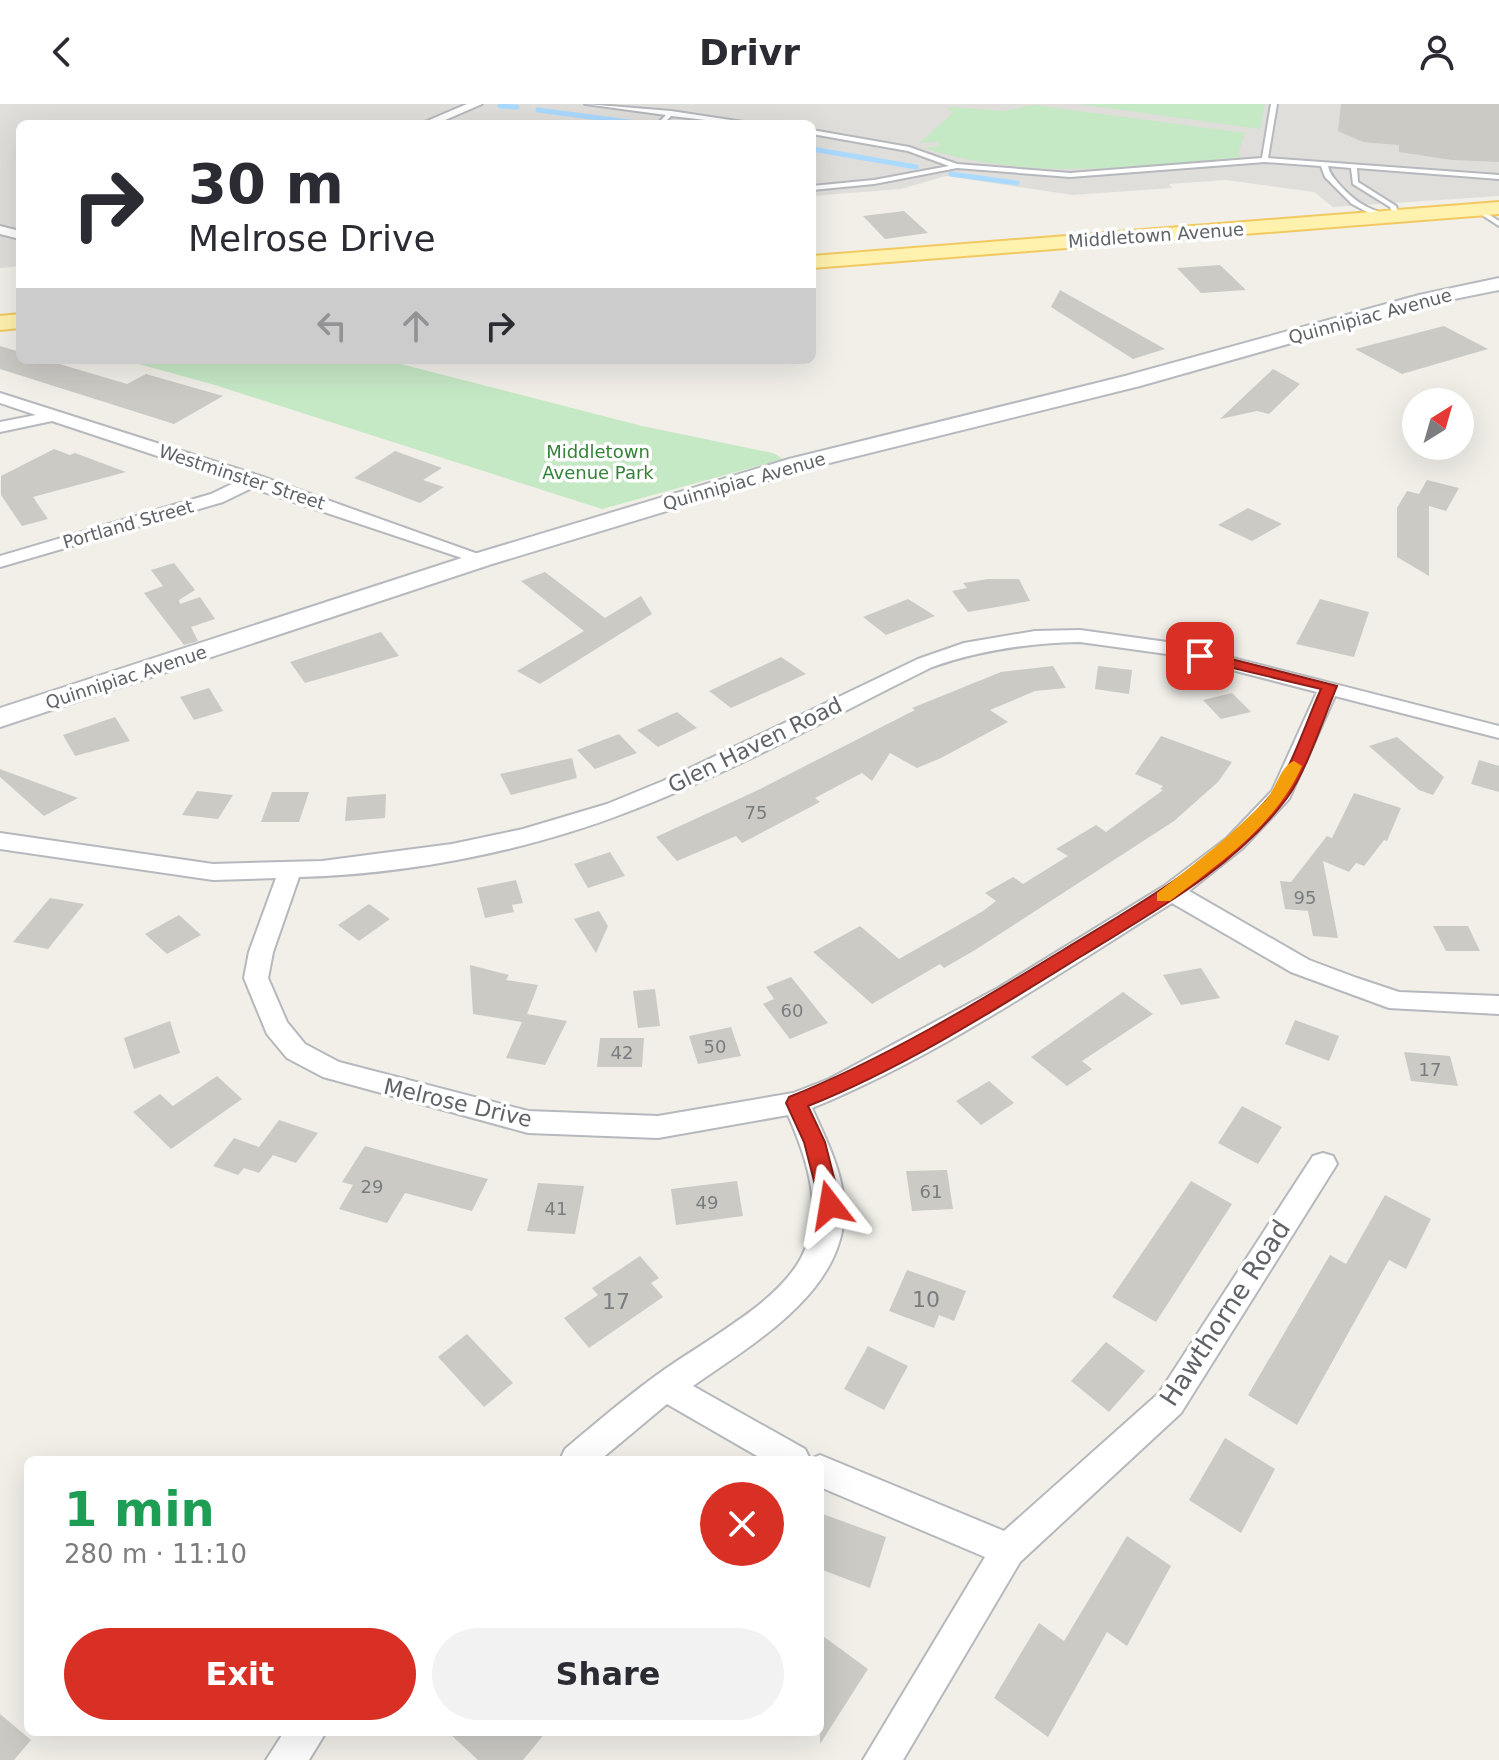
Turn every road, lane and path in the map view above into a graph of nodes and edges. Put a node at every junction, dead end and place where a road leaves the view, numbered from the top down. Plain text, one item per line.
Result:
1 (477, 104) edge
2 (588, 104) edge
3 (1274, 104) edge
4 (671, 113) junction
5 (436, 120) edge
6 (664, 120) edge
7 (724, 120) edge
8 (816, 133) edge
9 (1265, 160) junction
10 (1324, 164) junction
11 (1339, 165) junction
12 (957, 166) junction
13 (1354, 166) junction
14 (1365, 167) junction
15 (1378, 168) junction
16 (1499, 177) edge
17 (1334, 179) junction
18 (1373, 184) junction
19 (816, 188) edge
20 (1488, 209) edge
21 (1390, 217) junction
22 (1499, 224) edge
23 (816, 262) edge
24 (1499, 284) edge
25 (0, 398) edge
26 (53, 415) junction
27 (0, 427) edge
28 (254, 480) junction
29 (483, 559) junction
30 (0, 562) edge
31 (1330, 686) junction
32 (0, 718) edge
33 (1499, 732) edge
34 (0, 841) edge
35 (290, 871) junction
36 (1172, 892) junction
37 (1499, 1005) edge
38 (796, 1103) junction
39 (1323, 1164) dead end
40 (666, 1387) junction
41 (581, 1456) edge
42 (787, 1456) edge
43 (824, 1473) edge
44 (1008, 1550) junction
45 (305, 1736) edge
46 (285, 1760) edge
47 (882, 1760) edge

1 - 5 street
2 - 4 lane
3 - 9 lane
4 - 6 lane
4 - 7 lane
8 - 12 lane
9 - 10 lane
9 - 12 lane
10 - 11 lane
10 - 17 lane
11 - 13 lane
11 - 17 lane
12 - 19 lane
13 - 14 lane
13 - 18 lane
14 - 15 lane
14 - 18 lane
15 - 16 lane
15 - 18 lane
17 - 21 lane
18 - 21 lane
20 - 21 main road, Middletown Avenue
20 - 22 lane
21 - 23 main road, Middletown Avenue
24 - 29 main road, Quinnipiac Avenue
25 - 26 street, Westminster Street
26 - 27 street
26 - 28 street, Westminster Street
28 - 29 street, Westminster Street
28 - 30 street, Portland Street
29 - 32 main road, Quinnipiac Avenue
31 - 33 street, Glen Haven Road
31 - 35 street, Glen Haven Road
31 - 36 street, Melrose Drive
34 - 35 street, Glen Haven Road
35 - 38 street, Melrose Drive
36 - 37 street
36 - 38 street, Melrose Drive
38 - 40 street
39 - 44 street, Hawthorne Road
40 - 41 street
40 - 42 street
43 - 44 street
44 - 47 street, Hawthorne Road
45 - 46 street

